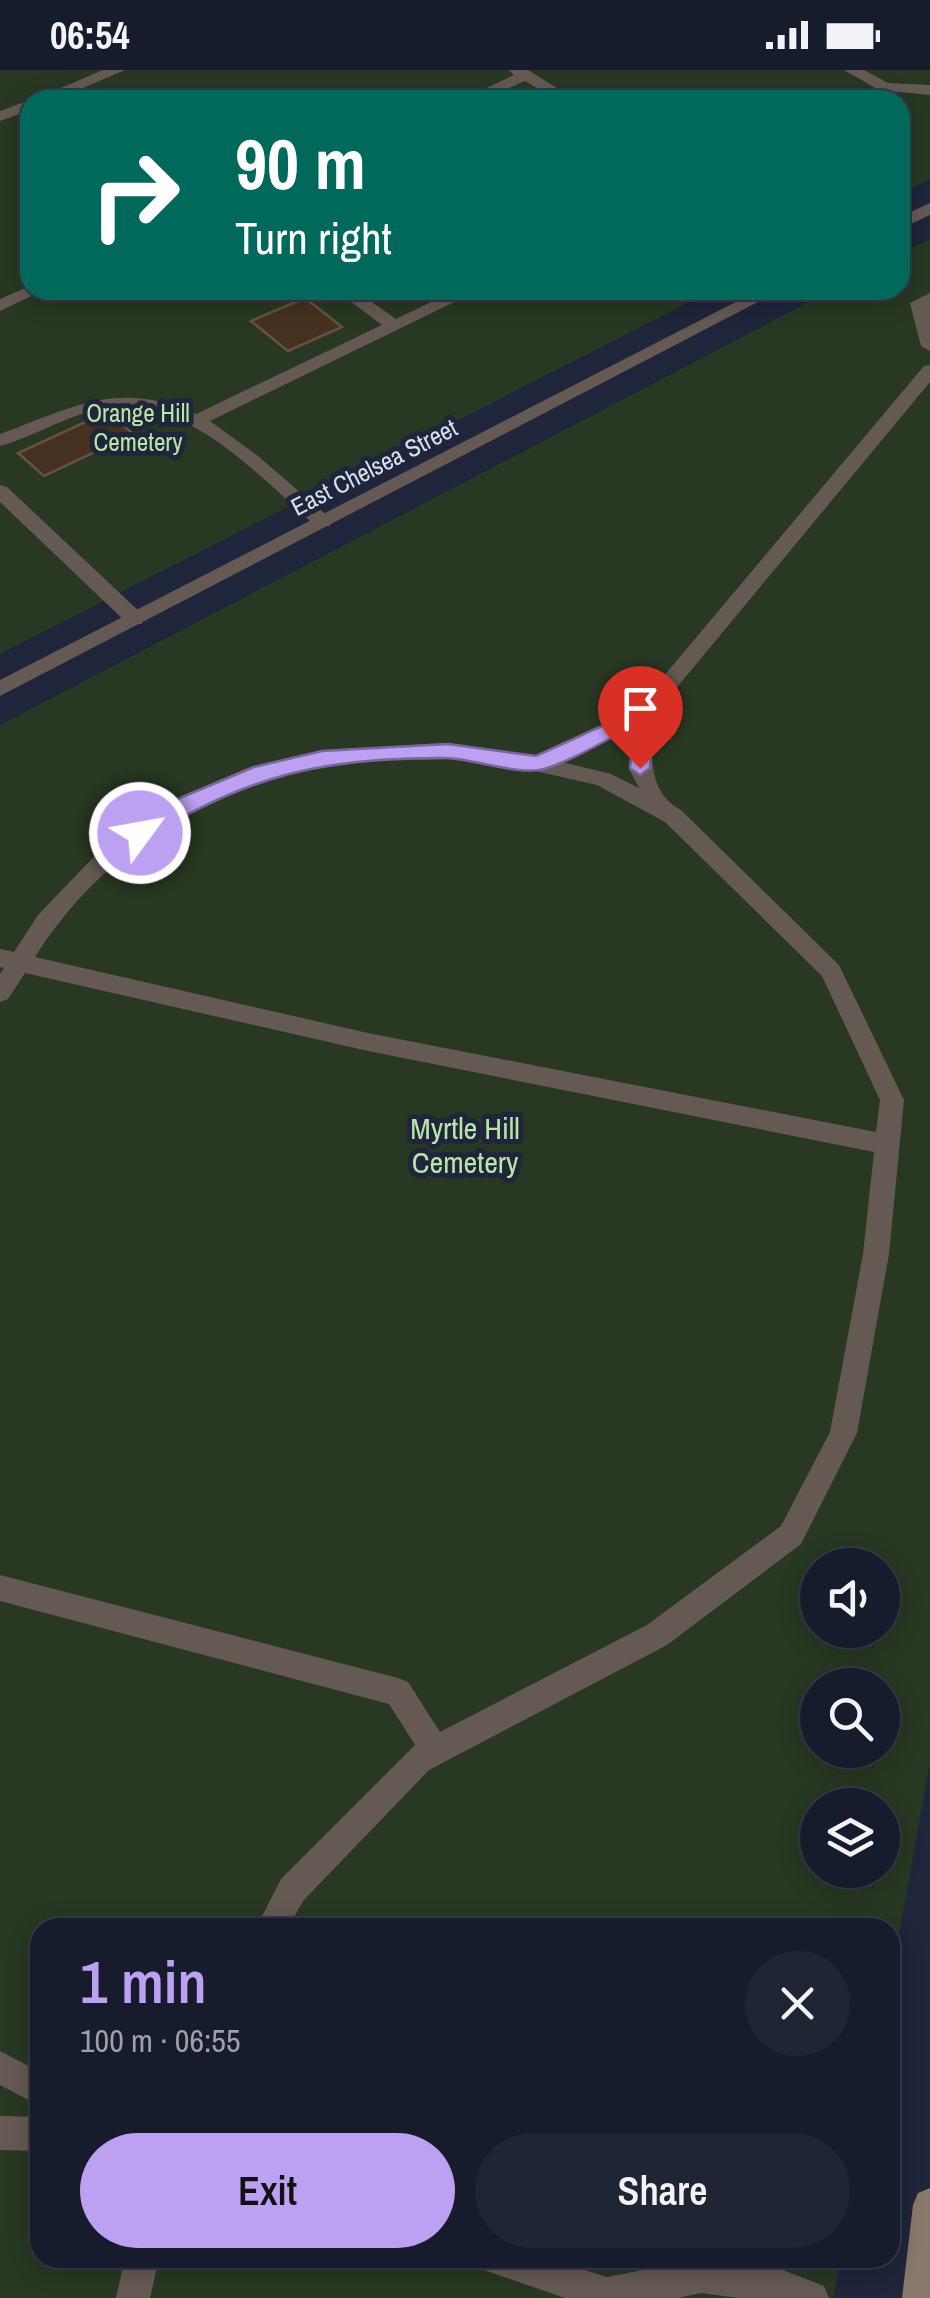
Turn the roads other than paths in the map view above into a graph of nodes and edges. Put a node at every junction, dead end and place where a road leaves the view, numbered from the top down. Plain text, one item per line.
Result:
1 (116, 70) edge
2 (852, 70) edge
3 (522, 73) edge
4 (885, 87) junction
5 (79, 90) edge
6 (489, 90) edge
7 (551, 90) edge
8 (882, 90) edge
9 (930, 90) edge
10 (930, 298) edge
11 (358, 300) edge
12 (449, 300) edge
13 (753, 300) edge
14 (395, 326) junction
15 (930, 346) edge
16 (930, 370) edge
17 (198, 420) junction
18 (0, 440) edge
19 (0, 491) edge
20 (323, 522) junction
21 (135, 619) junction
22 (0, 688) edge
23 (644, 713) junction
24 (538, 764) junction
25 (659, 808) junction
26 (10, 960) edge
27 (0, 993) edge
28 (887, 1144) junction
29 (0, 1588) edge
30 (435, 1750) junction
31 (277, 1918) edge
32 (0, 2066) edge
33 (30, 2084) edge
34 (0, 2133) edge
35 (30, 2134) edge
36 (930, 2205) edge
37 (140, 2268) edge
38 (527, 2268) edge
39 (613, 2296) edge
40 (133, 2298) edge
41 (812, 2298) edge
42 (918, 2298) edge

1 - 5 street
2 - 4 street
3 - 6 street
3 - 7 street
4 - 8 street
4 - 9 street
10 - 15 street
11 - 14 street
12 - 14 street
13 - 20 street, East Chelsea Street
14 - 17 street
16 - 23 street
17 - 18 street
17 - 20 street
19 - 21 street
20 - 21 street, East Chelsea Street
21 - 22 street, East Chelsea Street
23 - 24 street
23 - 25 street
24 - 25 street
24 - 26 street
25 - 28 street
26 - 27 street
26 - 28 street
28 - 30 street
29 - 30 street
30 - 31 street
32 - 33 street
34 - 35 street
36 - 42 street
37 - 40 street
38 - 39 street
39 - 41 street

